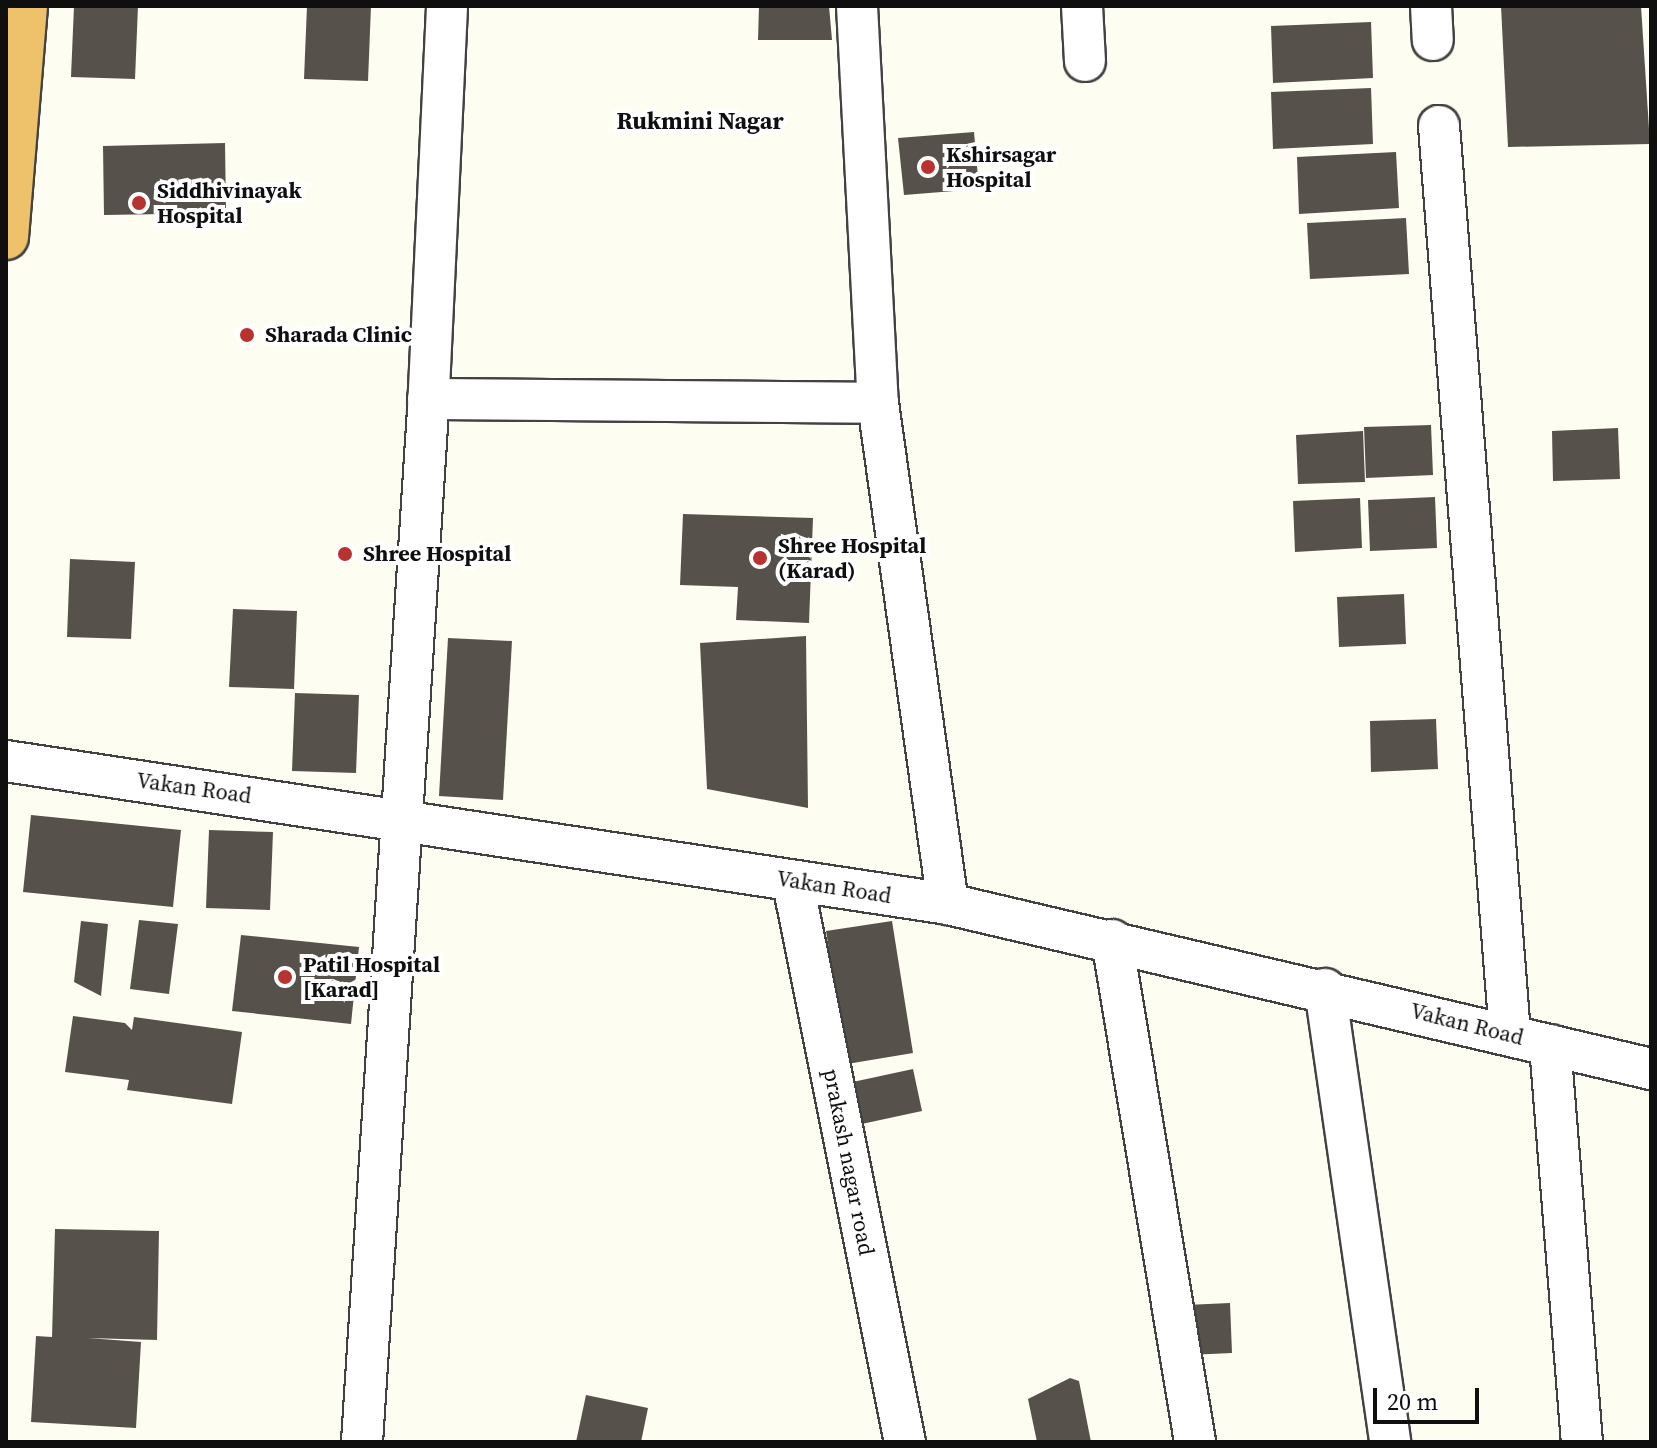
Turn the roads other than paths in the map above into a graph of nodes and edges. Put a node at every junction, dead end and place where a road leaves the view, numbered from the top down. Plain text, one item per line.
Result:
1 (25, 6) edge
2 (447, 6) edge
3 (857, 6) edge
4 (1082, 6) edge
5 (1085, 61) dead end
6 (1439, 126) dead end
7 (6, 237) edge
8 (428, 399) junction
9 (878, 403) junction
10 (6, 761) edge
11 (400, 819) junction
12 (793, 883) junction
13 (948, 904) junction
14 (1112, 940) junction
15 (1325, 989) junction
16 (1510, 1035) junction
17 (1550, 1045) junction
18 (1651, 1069) edge
19 (362, 1442) edge
20 (905, 1442) edge
21 (1195, 1442) edge
22 (1390, 1442) edge
23 (1582, 1442) edge

1 - 7 highway
2 - 8 street
3 - 9 street
4 - 5 street
6 - 16 street
8 - 9 street
8 - 11 street
9 - 13 street
10 - 11 street, Vakan Road
11 - 12 street, Vakan Road
11 - 19 street
12 - 13 street, Vakan Road
12 - 20 street, prakash nagar road
13 - 14 street, Vakan Road
14 - 15 street, Vakan Road
14 - 21 street
15 - 16 street, Vakan Road
15 - 22 street
16 - 17 street, Vakan Road
17 - 18 street, Vakan Road
17 - 23 street

